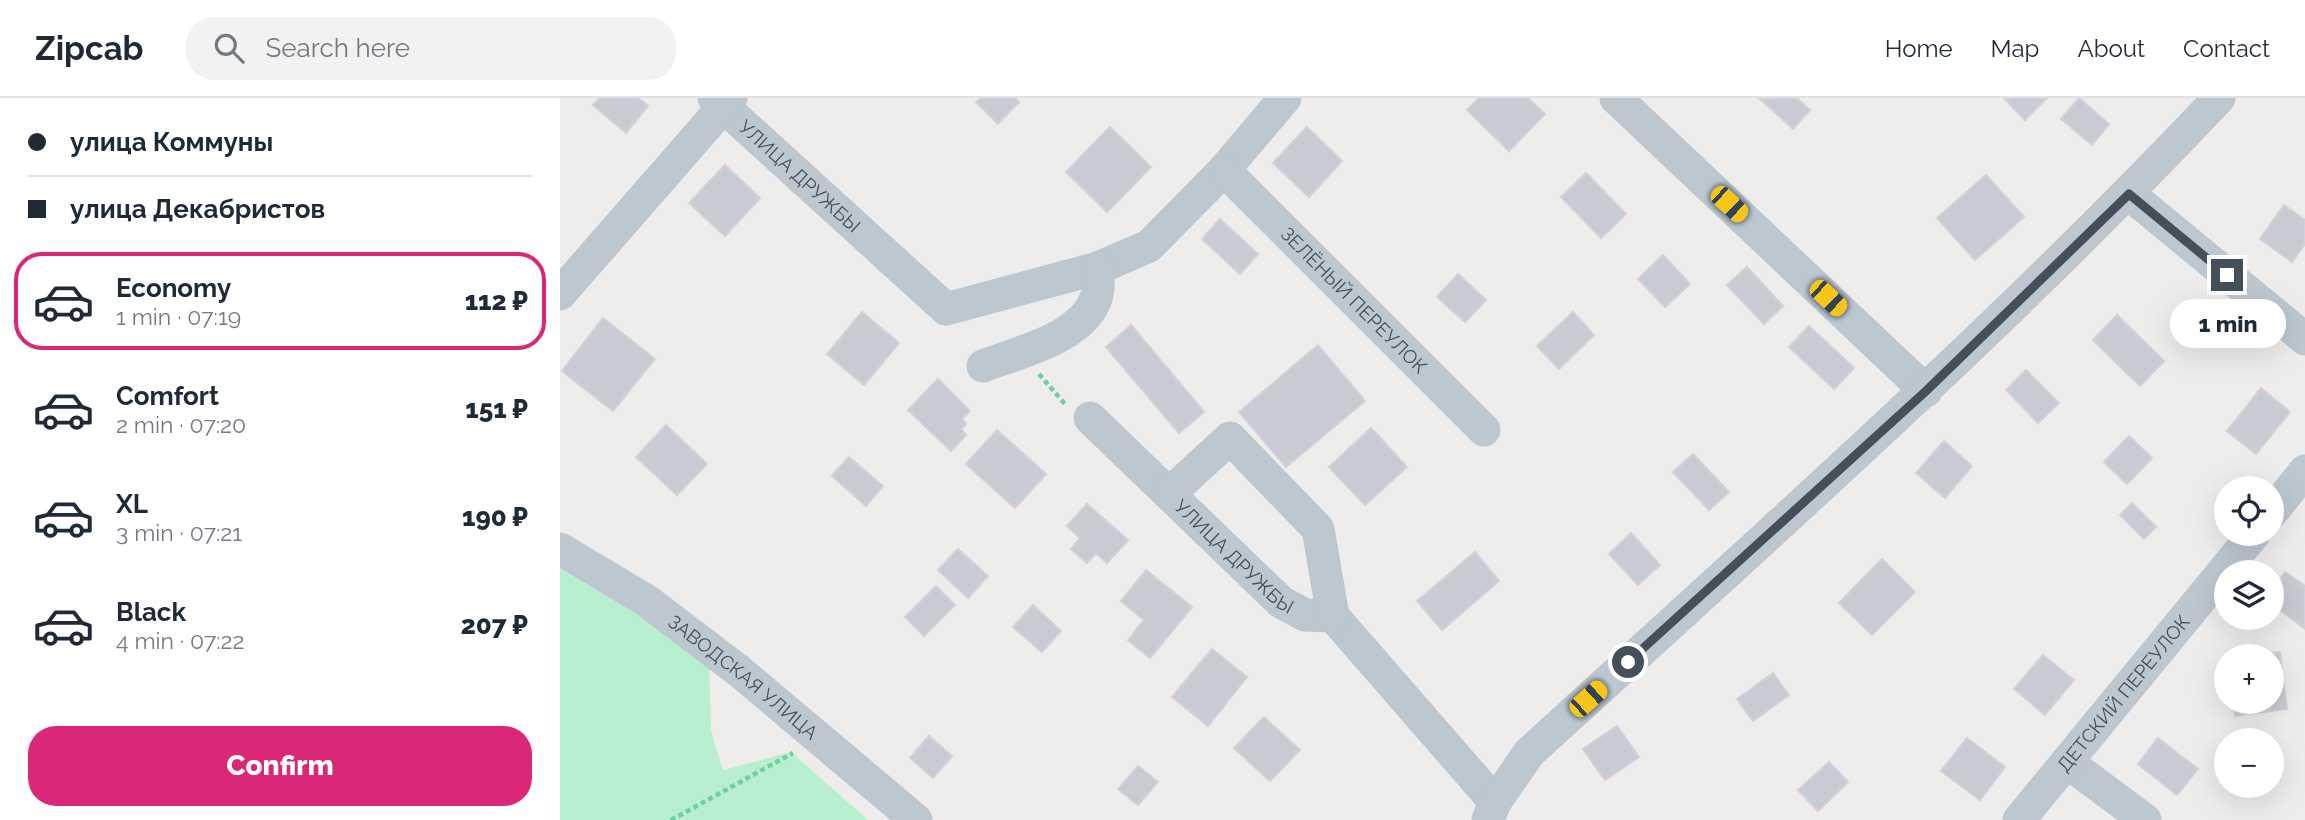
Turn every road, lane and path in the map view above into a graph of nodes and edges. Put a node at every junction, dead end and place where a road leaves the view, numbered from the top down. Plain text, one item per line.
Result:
1 (1285, 98) edge
2 (1616, 98) edge
3 (2219, 98) edge
4 (723, 101) edge
5 (1224, 170) junction
6 (2129, 194) junction
7 (1098, 268) junction
8 (560, 294) edge
9 (2305, 340) edge
10 (1025, 349) junction
11 (983, 366) dead end
12 (1926, 391) junction
13 (1090, 418) joint
14 (1484, 430) dead end
15 (2305, 471) edge
16 (1170, 493) junction
17 (2284, 497) edge
18 (2244, 546) edge
19 (560, 549) edge
20 (1333, 616) junction
21 (817, 738) junction
22 (2067, 762) junction
23 (1492, 811) edge
24 (671, 820) edge
25 (916, 820) edge
26 (2019, 820) edge
27 (2145, 820) edge

1 - 5 street
2 - 12 street
3 - 6 street
4 - 7 street, УЛИЦА ДРУЖБЫ
4 - 8 street
5 - 7 street
5 - 14 street, ЗЕЛЁНЫЙ ПЕРЕУЛОК
6 - 9 street
6 - 12 street
7 - 10 street
10 - 11 street
10 - 13 path
12 - 23 street
13 - 16 street, УЛИЦА ДРУЖБЫ
15 - 17 street
16 - 20 street, УЛИЦА ДРУЖБЫ
16 - 20 street
18 - 22 street, ДЕТСКИЙ ПЕРЕУЛОК
19 - 21 street, ЗАВОДСКАЯ УЛИЦА
20 - 23 street
21 - 24 path
21 - 25 street, ЗАВОДСКАЯ УЛИЦА
22 - 26 street, ДЕТСКИЙ ПЕРЕУЛОК
22 - 27 street

